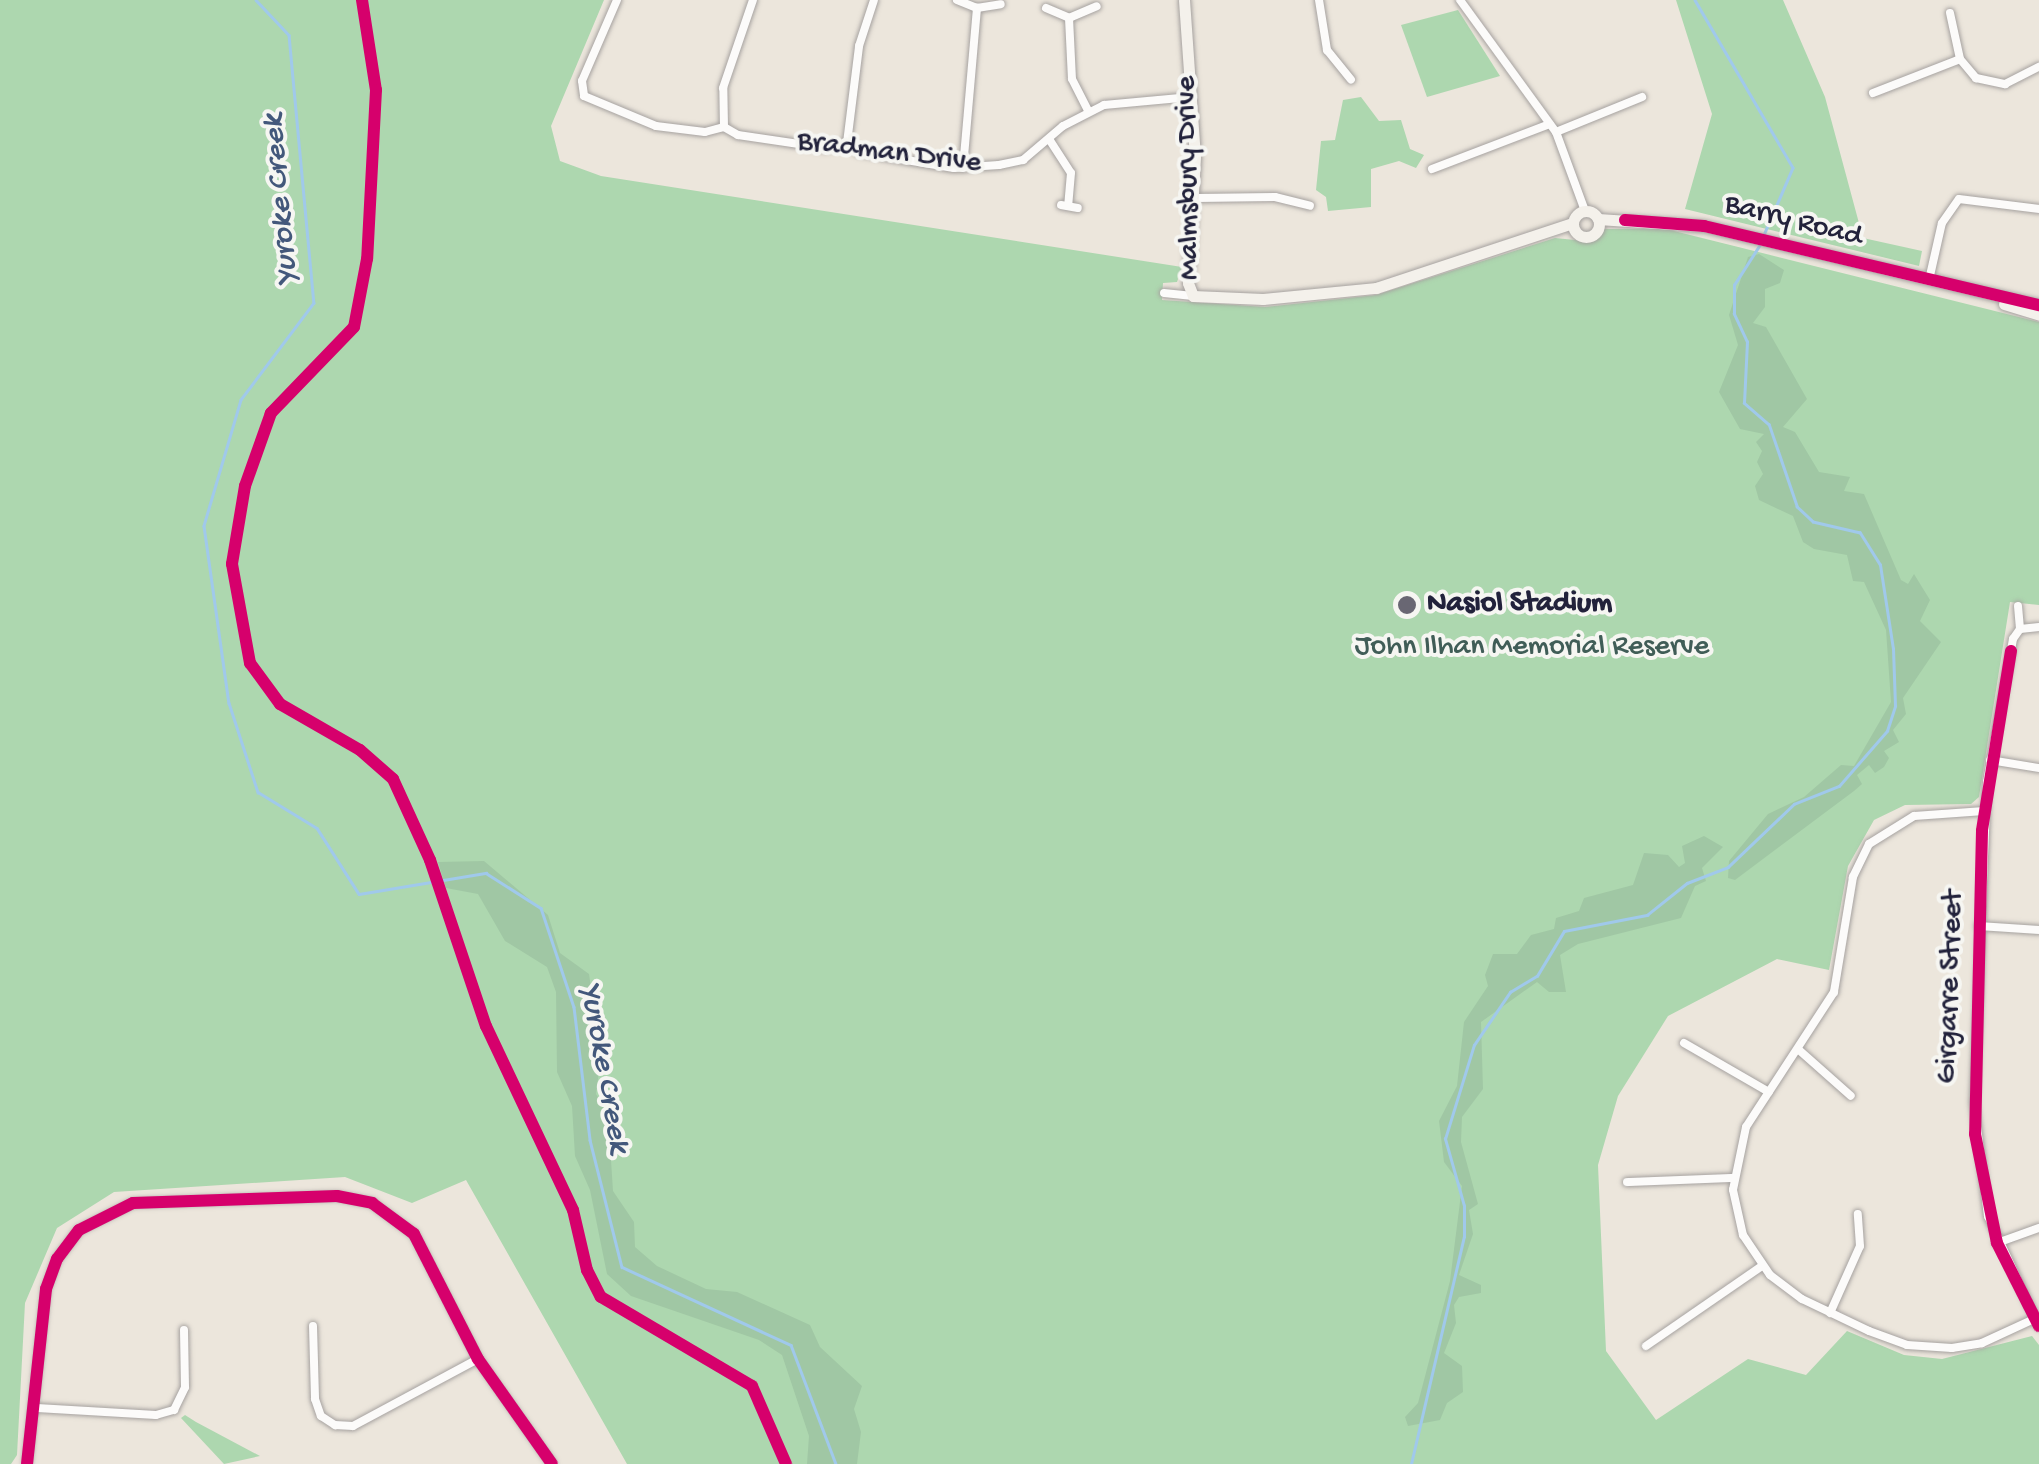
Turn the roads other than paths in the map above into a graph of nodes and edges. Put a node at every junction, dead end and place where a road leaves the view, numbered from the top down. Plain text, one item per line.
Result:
1 (618, 0) edge
2 (752, 0) edge
3 (874, 0) edge
4 (956, 0) edge
5 (1184, 0) edge
6 (1319, 0) edge
7 (1460, 0) edge
8 (1001, 4) dead end
9 (1097, 6) dead end
10 (977, 8) junction
11 (1046, 8) dead end
12 (1950, 13) dead end
13 (1069, 18) junction
14 (1960, 59) junction
15 (2039, 67) edge
16 (1352, 80) dead end
17 (1873, 93) dead end
18 (1642, 97) dead end
19 (1191, 98) junction
20 (1088, 111) junction
21 (1550, 124) junction
22 (724, 127) junction
23 (1556, 132) junction
24 (1050, 139) junction
25 (847, 143) junction
26 (963, 168) junction
27 (1432, 169) dead end
28 (1196, 198) junction
29 (1310, 206) dead end
30 (1078, 208) dead end
31 (2039, 209) edge
32 (1584, 211) junction
33 (1598, 219) junction
34 (1574, 224) junction
35 (1929, 281) junction
36 (1948, 286) junction
37 (1164, 293) dead end
38 (1193, 296) junction
39 (2039, 305) edge
40 (2039, 315) edge
41 (2018, 606) dead end
42 (2039, 627) edge
43 (2020, 629) junction
44 (1990, 760) junction
45 (2039, 768) edge
46 (1984, 811) junction
47 (1979, 926) junction
48 (2039, 930) edge
49 (1684, 1043) dead end
50 (1800, 1050) junction
51 (1769, 1092) junction
52 (1851, 1096) dead end
53 (1732, 1178) junction
54 (1627, 1182) dead end
55 (1858, 1214) dead end
56 (2039, 1228) edge
57 (1997, 1243) junction
58 (1762, 1266) junction
59 (1830, 1313) junction
60 (2036, 1322) edge
61 (312, 1326) dead end
62 (184, 1330) dead end
63 (1646, 1346) dead end
64 (478, 1359) junction
65 (37, 1408) junction
66 (27, 1464) edge
67 (552, 1464) edge

1 - 22 street, Bradman Drive
2 - 22 street
3 - 25 street
4 - 10 street
5 - 19 street, Malmsbury Drive
6 - 16 street
7 - 21 street
8 - 10 street
9 - 13 street
10 - 26 street
11 - 13 street
12 - 14 street
13 - 20 street
14 - 15 street
14 - 17 street
18 - 23 street
19 - 20 street, Bradman Drive
19 - 28 street, Malmsbury Drive
20 - 24 street, Bradman Drive
21 - 23 street
21 - 27 street
22 - 25 street, Bradman Drive
23 - 32 street
24 - 26 street, Bradman Drive
24 - 30 street
25 - 26 street, Bradman Drive
28 - 29 street
28 - 38 street, Malmsbury Drive
31 - 35 street
32 - 33 street
32 - 34 street
33 - 34 street
33 - 35 street, Barry Road
34 - 38 street
35 - 36 street, Barry Road
36 - 39 street, Barry Road
36 - 40 street, Barry Road
37 - 38 street
41 - 43 street
42 - 43 street
43 - 44 street, Girgarre Street
44 - 45 street
44 - 46 street, Girgarre Street
46 - 47 street, Girgarre Street
46 - 50 street
47 - 48 street
47 - 57 street, Girgarre Street
49 - 51 street
50 - 51 street
50 - 52 street
51 - 53 street
53 - 54 street
53 - 58 street
55 - 59 street
56 - 57 street
57 - 60 street, Girgarre Street
58 - 59 street
58 - 63 street
59 - 60 street
61 - 64 street
62 - 65 street
64 - 65 street
64 - 67 street
65 - 66 street

